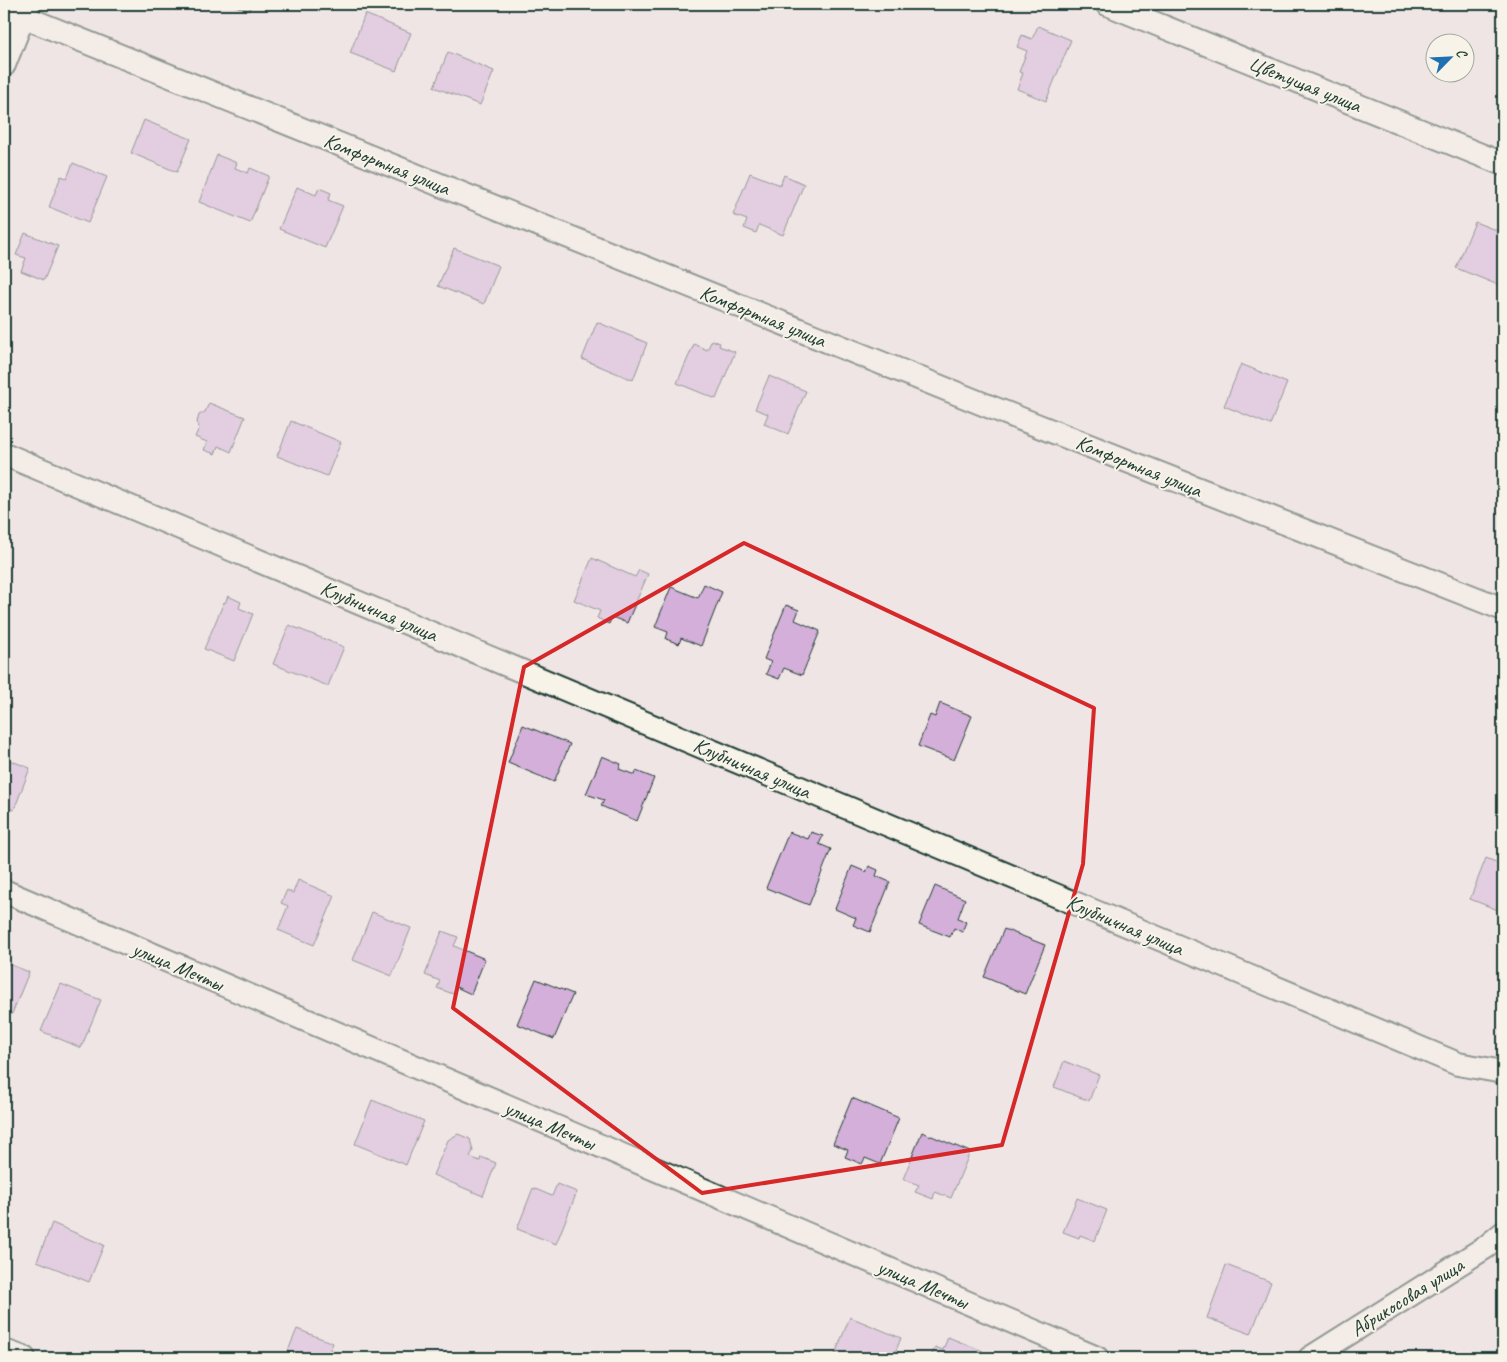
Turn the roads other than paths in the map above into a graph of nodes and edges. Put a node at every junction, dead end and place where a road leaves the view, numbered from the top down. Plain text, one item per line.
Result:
1 (1107, 4) edge
2 (19, 10) edge
3 (4, 65) edge
4 (1503, 164) edge
5 (4, 454) edge
6 (1503, 609) edge
7 (4, 892) edge
8 (1503, 1072) edge
9 (1503, 1234) edge
10 (4, 1351) edge
11 (24, 1358) edge
12 (1097, 1358) edge
13 (1310, 1358) edge

1 - 4 street, Цветущая улица
2 - 3 street
2 - 6 street, Комфортная улица
5 - 8 street, Клубничная улица
7 - 12 street, улица Мечты
9 - 13 street, Абрикосовая улица
10 - 11 street

